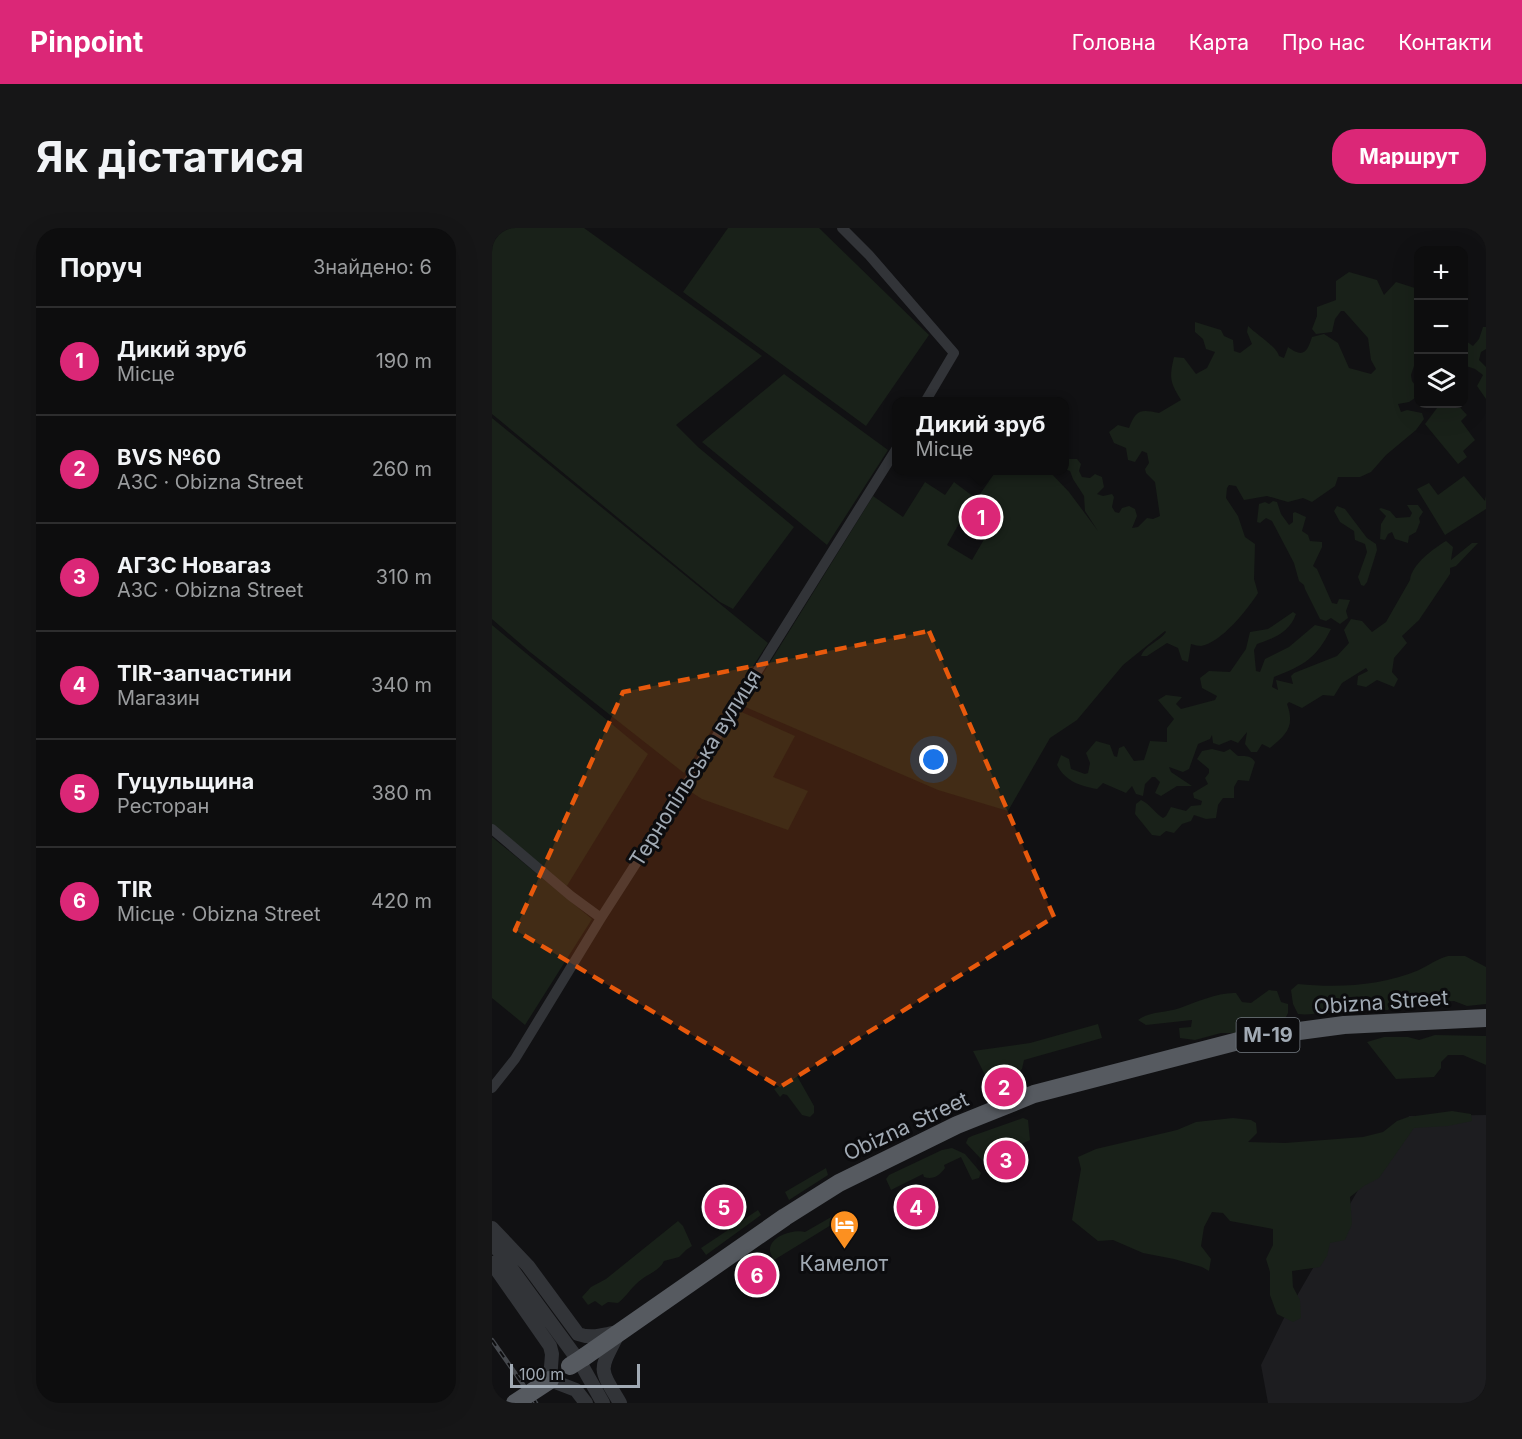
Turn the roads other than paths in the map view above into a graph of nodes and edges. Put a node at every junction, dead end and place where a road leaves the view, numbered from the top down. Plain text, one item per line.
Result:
1 (842, 228) edge
2 (928, 397) edge
3 (892, 456) edge
4 (492, 829) edge
5 (601, 918) junction
6 (1486, 1018) edge
7 (492, 1088) edge
8 (492, 1228) edge
9 (492, 1242) edge
10 (492, 1263) edge
11 (619, 1332) junction
12 (550, 1380) junction
13 (515, 1403) edge
14 (586, 1403) edge
15 (603, 1403) edge
16 (620, 1403) edge

1 - 2 street
3 - 5 street, Тернопільська вулиця
4 - 5 street
5 - 7 street, Тернопільська вулиця
6 - 11 highway, Obizna Street / М-19
8 - 11 street
9 - 15 street
10 - 12 street
11 - 12 highway, Obizna Street / М-19
11 - 16 street
12 - 13 highway, М-19, bridge
12 - 14 street

